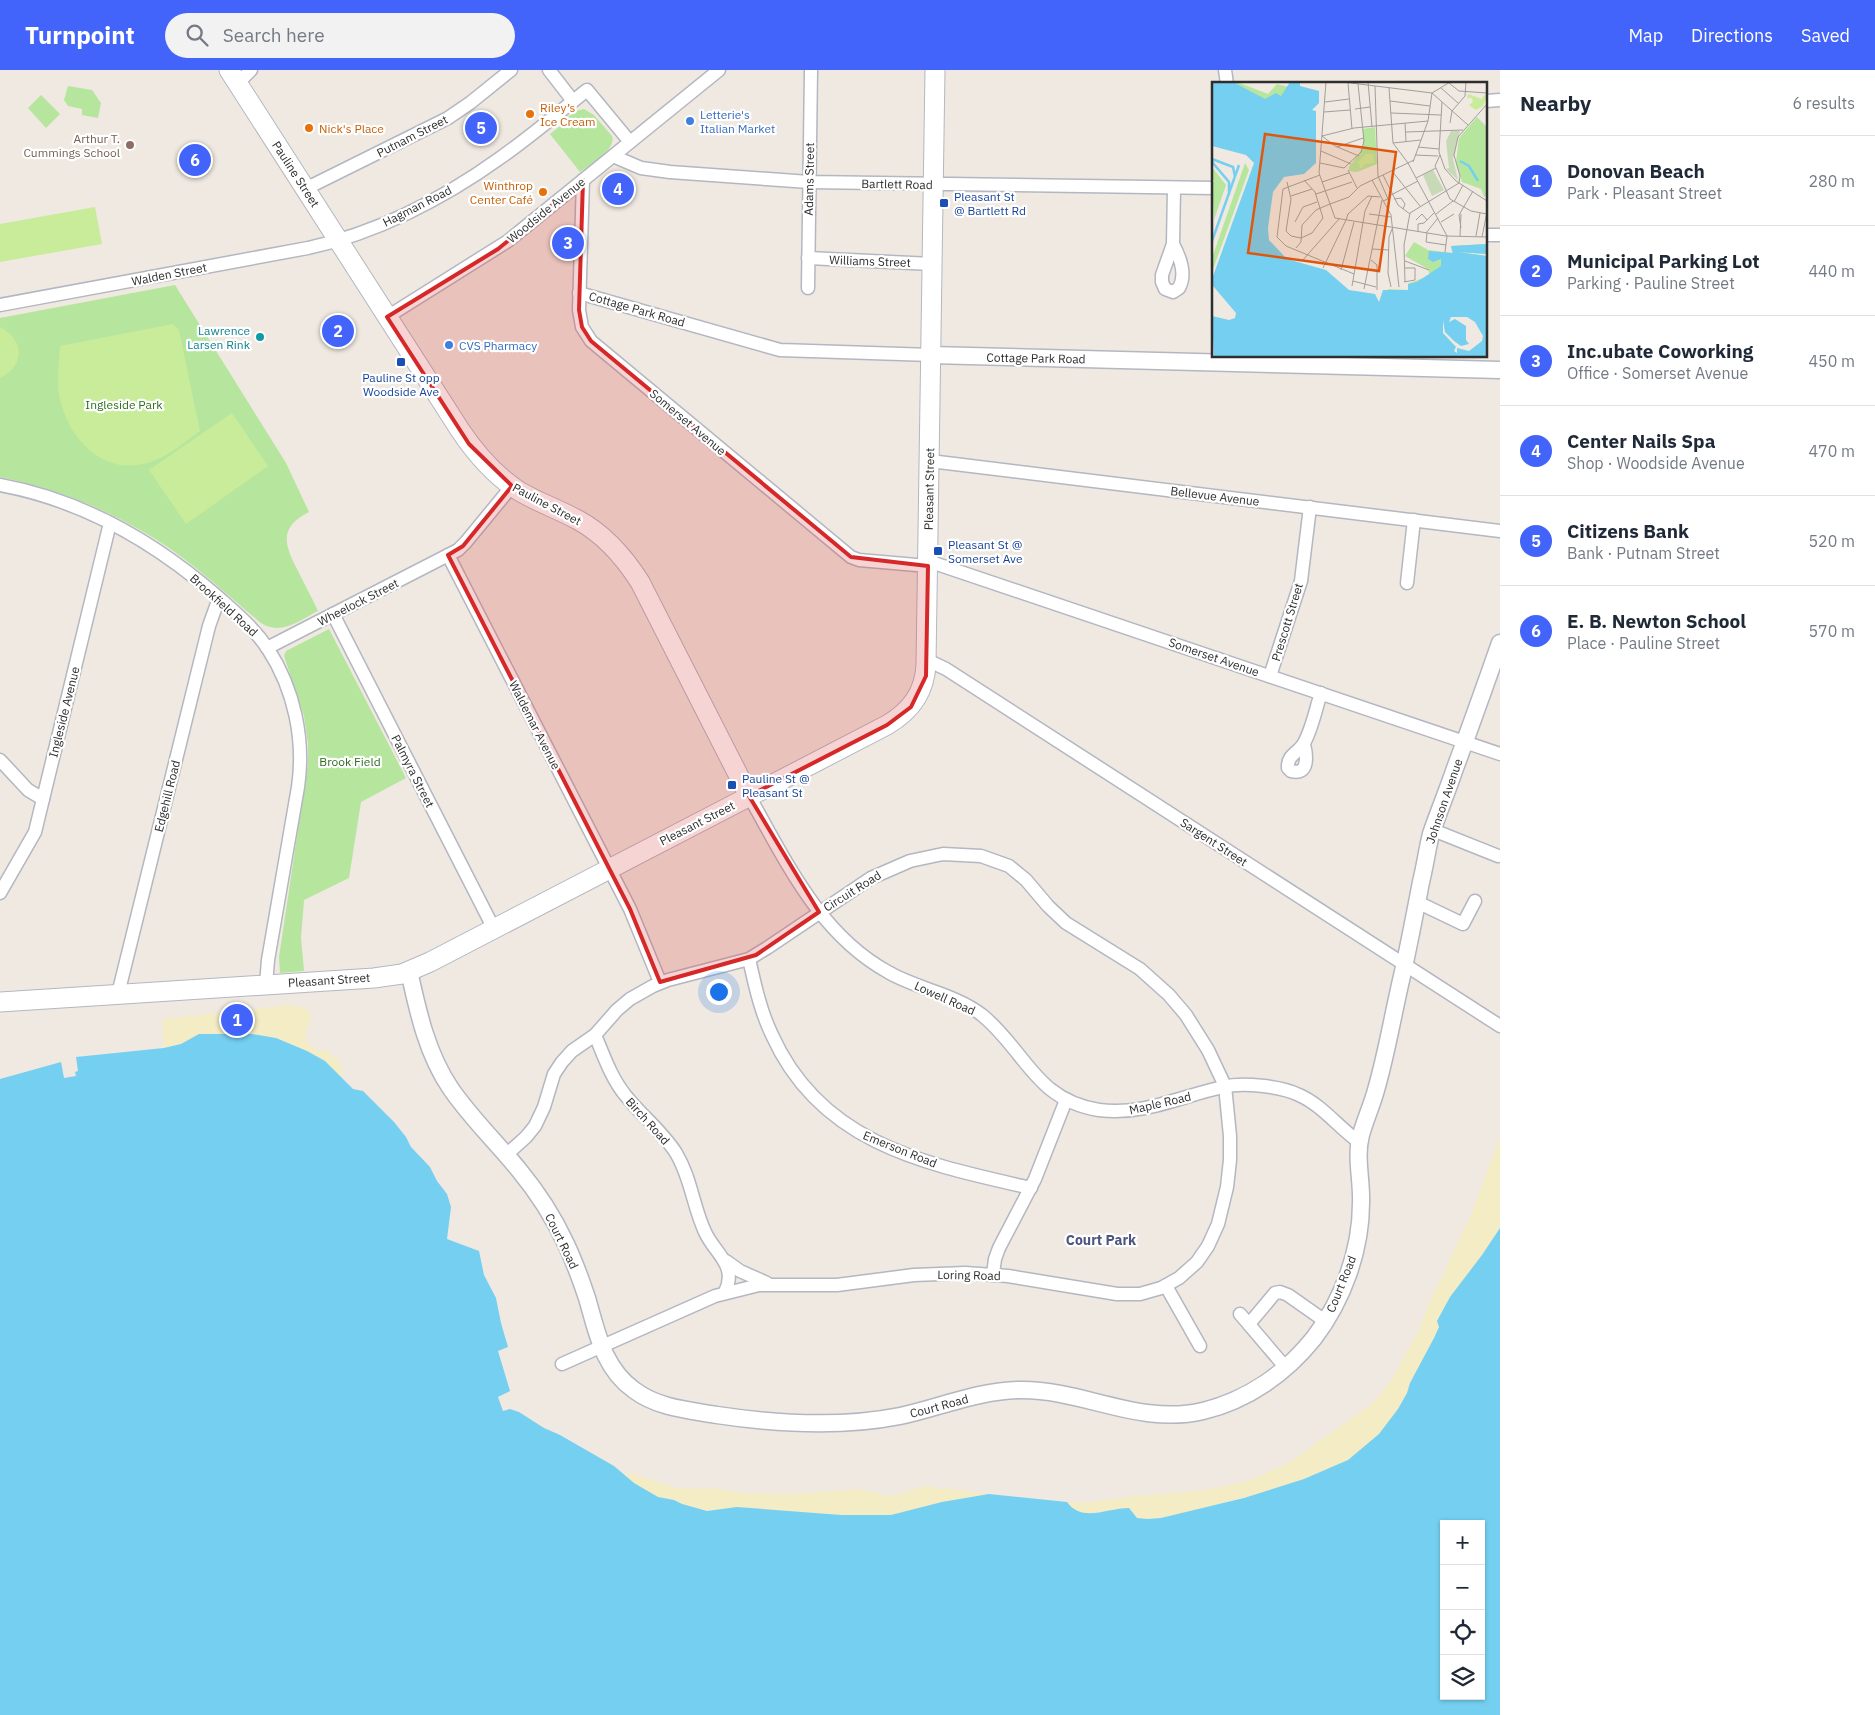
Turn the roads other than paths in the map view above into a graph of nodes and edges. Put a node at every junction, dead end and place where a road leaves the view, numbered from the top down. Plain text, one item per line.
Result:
1 (511, 70) edge
2 (549, 70) edge
3 (719, 70) edge
4 (811, 70) edge
5 (935, 70) edge
6 (239, 74) edge
7 (573, 101) junction
8 (630, 142) junction
9 (613, 156) junction
10 (583, 180) junction
11 (809, 182) junction
12 (934, 184) junction
13 (1174, 188) junction
14 (1212, 188) edge
15 (305, 189) junction
16 (338, 240) junction
17 (1173, 244) dead end
18 (808, 258) junction
19 (932, 264) junction
20 (808, 288) dead end
21 (579, 293) junction
22 (0, 306) edge
23 (387, 317) junction
24 (931, 355) junction
25 (1500, 370) edge
26 (930, 461) junction
27 (0, 485) edge
28 (512, 486) junction
29 (1310, 507) junction
30 (1414, 520) junction
31 (110, 523) junction
32 (1500, 531) edge
33 (448, 555) junction
34 (928, 564) junction
35 (1406, 583) dead end
36 (219, 598) junction
37 (333, 614) junction
38 (1500, 643) edge
39 (267, 648) junction
40 (926, 660) junction
41 (1270, 676) junction
42 (1321, 693) junction
43 (1465, 742) junction
44 (1304, 744) dead end
45 (1500, 754) edge
46 (0, 760) edge
47 (749, 796) junction
48 (43, 799) junction
49 (1433, 830) junction
50 (1498, 856) dead end
51 (608, 869) junction
52 (0, 893) edge
53 (1475, 901) dead end
54 (1417, 902) junction
55 (818, 912) junction
56 (494, 928) junction
57 (748, 959) junction
58 (1404, 964) junction
59 (408, 971) junction
60 (660, 982) junction
61 (266, 985) junction
62 (118, 994) junction
63 (0, 1002) edge
64 (1500, 1026) edge
65 (595, 1035) junction
66 (1225, 1086) junction
67 (1066, 1100) junction
68 (1359, 1142) junction
69 (506, 1155) junction
70 (1031, 1188) junction
71 (726, 1261) junction
72 (993, 1274) junction
73 (771, 1284) junction
74 (1166, 1286) junction
75 (725, 1292) junction
76 (1240, 1314) dead end
77 (1326, 1321) junction
78 (1249, 1324) junction
79 (1200, 1346) dead end
80 (601, 1347) junction
81 (562, 1364) dead end
82 (1286, 1368) junction

1 - 15 street, Putnam Street
2 - 7 street
3 - 8 street, Woodside Avenue
4 - 11 street, Adams Street
5 - 12 main road, Pleasant Street
6 - 15 main road, Pauline Street
7 - 8 street, Hagman Road
7 - 16 street, Hagman Road
8 - 9 street, Woodside Avenue
9 - 10 street, Woodside Avenue
9 - 11 street, Bartlett Road
10 - 21 street, Somerset Avenue
10 - 23 street, Woodside Avenue
11 - 12 street, Bartlett Road
11 - 18 street, Adams Street
12 - 13 street, Bartlett Road
12 - 19 main road, Pleasant Street
13 - 14 street, Bartlett Road
13 - 17 street
15 - 16 main road, Pauline Street
16 - 22 street, Walden Street
16 - 23 main road, Pauline Street
18 - 19 street, Williams Street
18 - 20 street, Adams Street
19 - 24 main road, Pleasant Street
21 - 24 street, Cottage Park Road
21 - 34 street, Somerset Avenue
23 - 28 main road, Pauline Street
24 - 25 street, Cottage Park Road
24 - 26 main road, Pleasant Street
26 - 29 street, Bellevue Avenue
26 - 34 main road, Pleasant Street
27 - 31 street, Brookfield Road
28 - 33 street
28 - 47 main road, Pauline Street
29 - 30 street, Bellevue Avenue
29 - 41 street, Prescott Street
30 - 32 street, Bellevue Avenue
30 - 35 street
31 - 36 street, Brookfield Road
31 - 48 street, Ingleside Avenue
33 - 37 street, Wheelock Street
33 - 51 street, Waldemar Avenue
34 - 40 main road, Pleasant Street
34 - 41 street, Somerset Avenue
36 - 39 street, Brookfield Road
36 - 62 street, Edgehill Road
37 - 39 street, Wheelock Street
37 - 56 street, Palmyra Street
38 - 43 street, Johnson Avenue
39 - 61 street, Brookfield Road
40 - 47 main road, Pleasant Street
40 - 58 street, Sargent Street
41 - 42 street, Somerset Avenue
42 - 43 street, Somerset Avenue
42 - 44 street
43 - 45 street, Somerset Avenue
43 - 49 street, Johnson Avenue
46 - 48 street
47 - 51 main road, Pleasant Street
47 - 55 street, Lowell Road
48 - 52 street, Ingleside Avenue
49 - 50 street
49 - 54 street, Johnson Avenue
51 - 56 main road, Pleasant Street
51 - 60 street, Waldemar Avenue
53 - 54 street
54 - 58 street, Johnson Avenue
55 - 57 street, Circuit Road
55 - 66 street, Circuit Road
55 - 67 street, Lowell Road
56 - 59 main road, Pleasant Street
57 - 60 street, Circuit Road
57 - 70 street, Emerson Road
58 - 64 street, Sargent Street
58 - 68 street, Court Road
59 - 61 main road, Pleasant Street
59 - 69 street, Court Road
60 - 65 street, Circuit Road
61 - 62 main road, Pleasant Street
62 - 63 main road, Pleasant Street
65 - 69 street, Circuit Road
65 - 71 street, Birch Road
66 - 67 street, Maple Road
66 - 68 street
66 - 74 street, Loring Road
67 - 70 street
68 - 77 street, Court Road
69 - 80 street, Court Road
70 - 72 street
71 - 73 street, Birch Road
71 - 75 street
72 - 73 street, Loring Road
72 - 74 street, Loring Road
73 - 75 street, Loring Road
74 - 79 street
75 - 80 street, Loring Road
76 - 78 street
77 - 78 street
77 - 82 street, Court Road
78 - 82 street
80 - 81 street, Loring Road
80 - 82 street, Court Road

